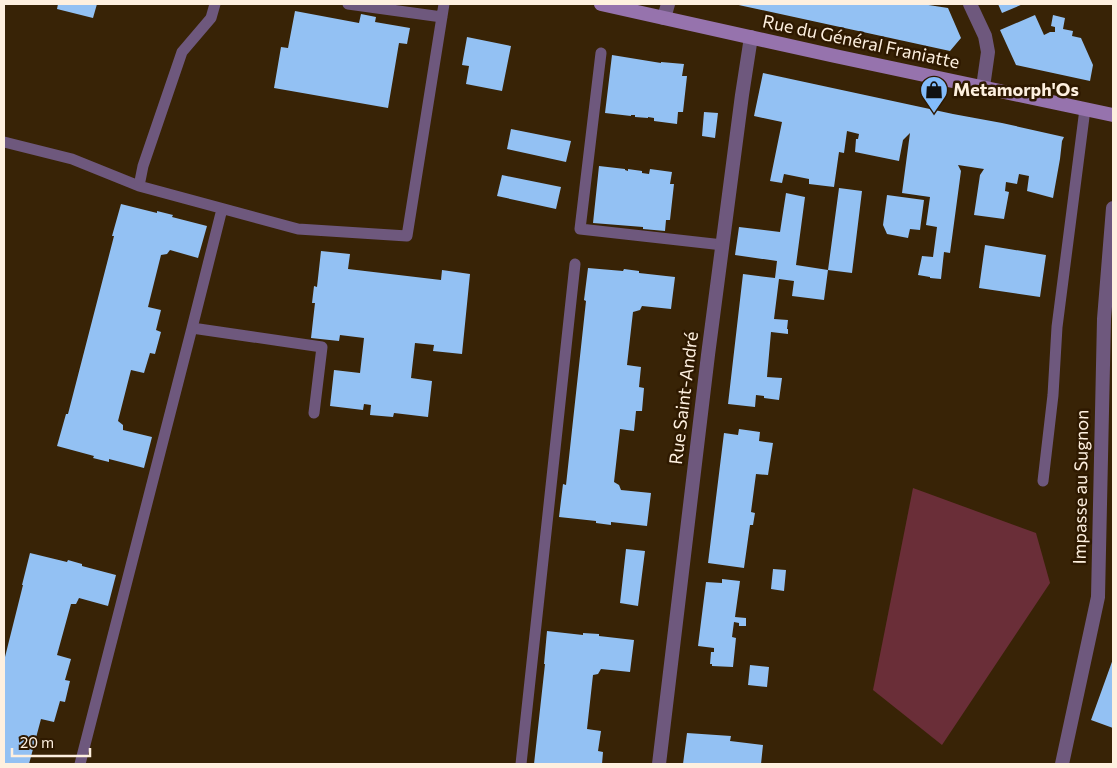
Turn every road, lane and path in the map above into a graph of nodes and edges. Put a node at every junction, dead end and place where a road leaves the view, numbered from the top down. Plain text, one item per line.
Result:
1 (215, 4) edge
2 (348, 4) edge
3 (444, 4) edge
4 (601, 4) edge
5 (668, 4) edge
6 (970, 4) edge
7 (442, 17) junction
8 (664, 18) junction
9 (751, 37) junction
10 (601, 53) dead end
11 (984, 87) junction
12 (1085, 109) junction
13 (1113, 115) edge
14 (4, 142) edge
15 (140, 186) junction
16 (1113, 208) edge
17 (222, 209) junction
18 (723, 245) junction
19 (576, 264) dead end
20 (192, 328) junction
21 (314, 413) dead end
22 (1043, 481) dead end
23 (80, 764) edge
24 (521, 764) edge
25 (659, 764) edge
26 (1062, 764) edge

1 - 15 lane
2 - 7 lane
3 - 7 lane
4 - 8 main road, Rue du Général Franiatte
5 - 8 street
6 - 11 street
7 - 17 lane
8 - 9 main road, Rue du Général Franiatte
9 - 11 main road, Rue du Général Franiatte
9 - 18 street, Rue Saint-André
10 - 18 lane
11 - 12 main road, Rue du Général Franiatte
12 - 13 main road, Rue du Général Franiatte
12 - 22 lane
14 - 15 lane
15 - 17 lane
16 - 26 street, Impasse au Sugnon
17 - 20 lane
18 - 25 street, Rue Saint-André
19 - 24 lane
20 - 21 lane
20 - 23 lane

